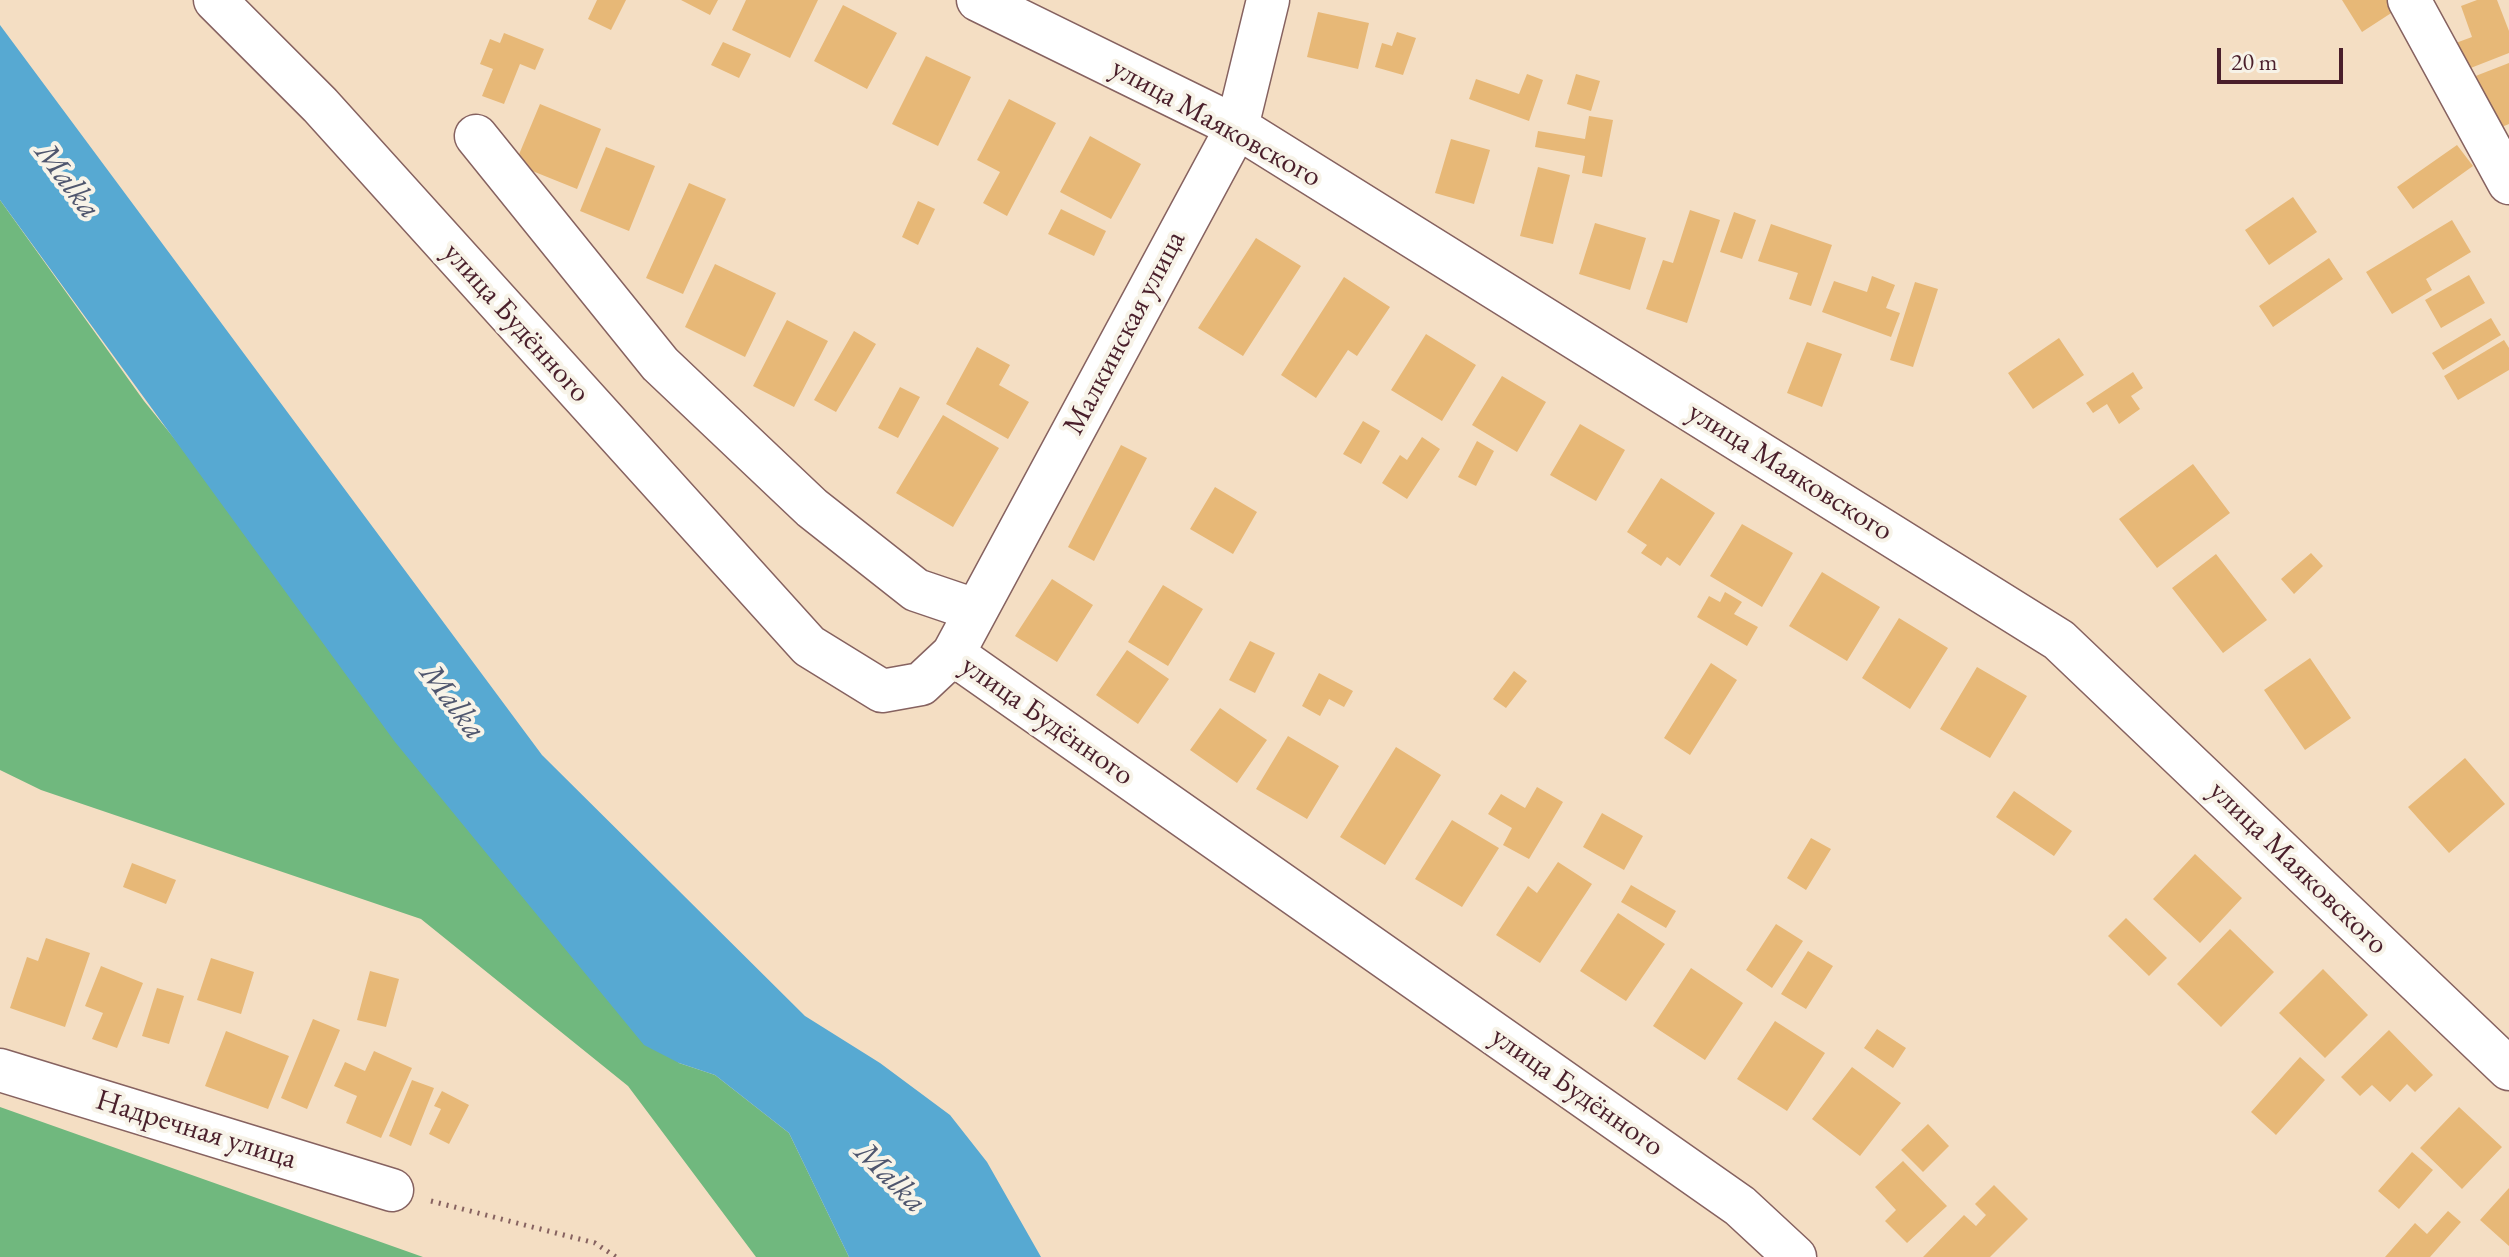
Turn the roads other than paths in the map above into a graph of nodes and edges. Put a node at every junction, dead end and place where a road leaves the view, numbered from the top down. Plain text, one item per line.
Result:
1 (215, 0) edge
2 (978, 0) edge
3 (1268, 0) edge
4 (2409, 0) edge
5 (1237, 127) junction
6 (476, 136) dead end
7 (2509, 183) edge
8 (975, 610) junction
9 (953, 654) junction
10 (2509, 1069) edge
11 (0, 1070) edge
12 (392, 1190) road end
13 (1795, 1257) edge

1 - 9 street, улица Будённого
2 - 5 street, улица Маяковского
3 - 5 street, Малкинская улица
4 - 7 street
5 - 8 street, Малкинская улица
5 - 10 street, улица Маяковского
6 - 8 street
8 - 9 street, Малкинская улица
9 - 13 street, улица Будённого
11 - 12 street, Надречная улица

